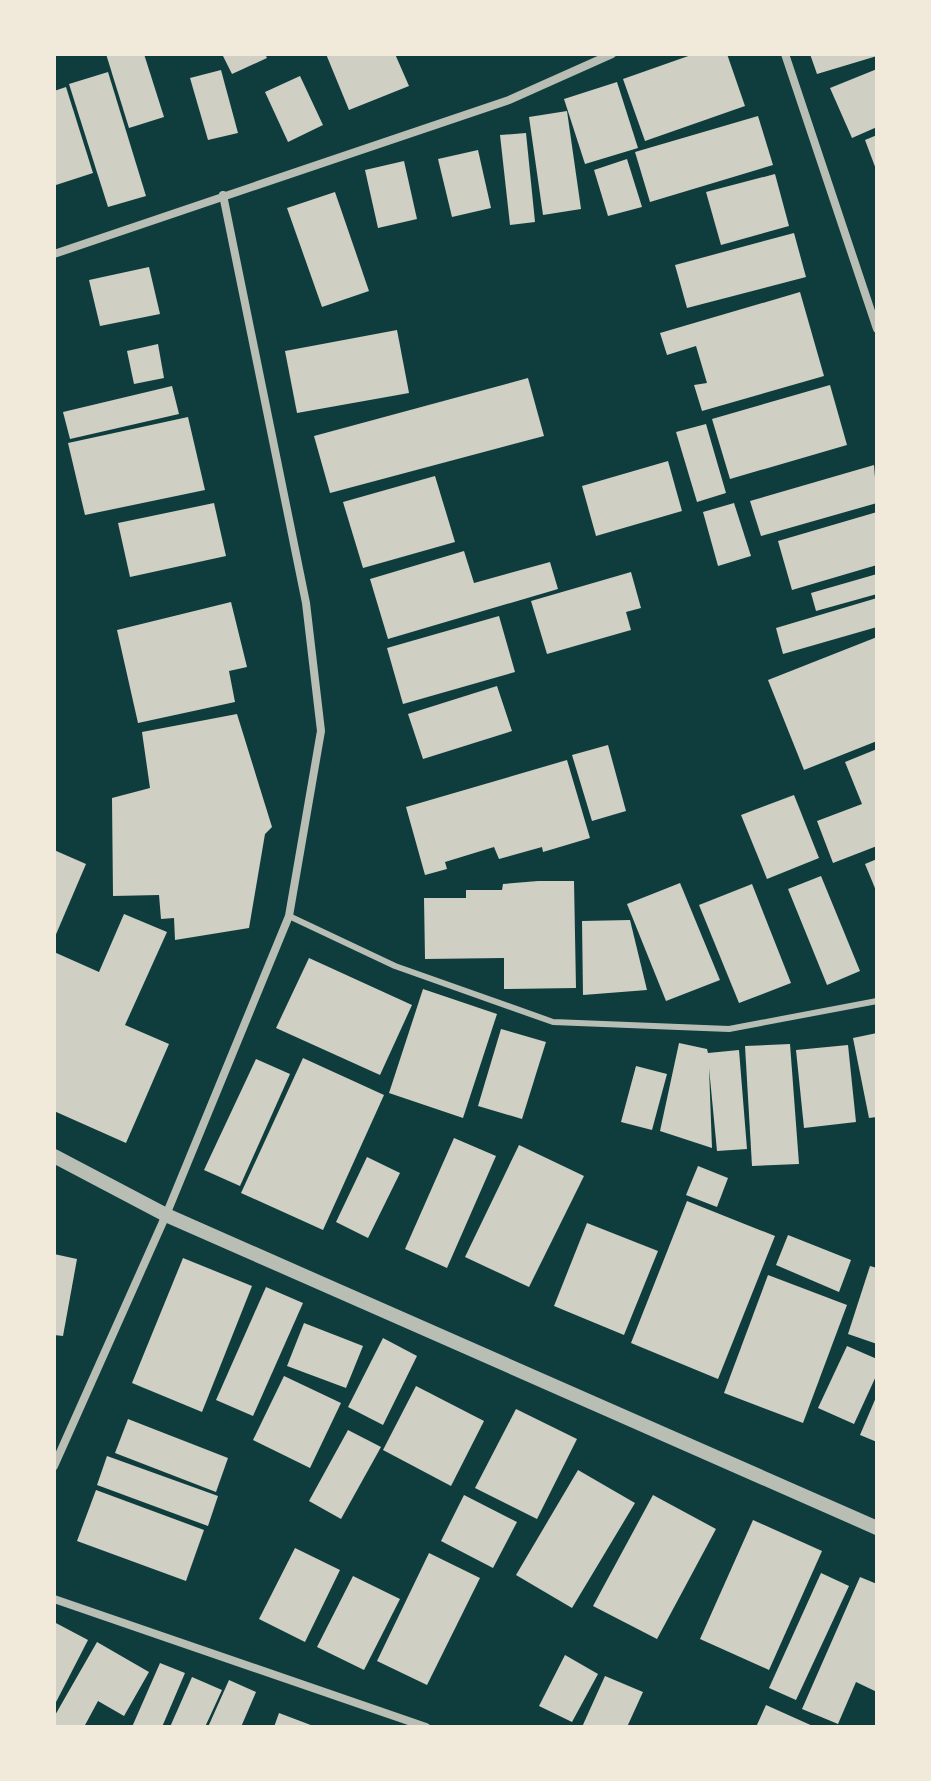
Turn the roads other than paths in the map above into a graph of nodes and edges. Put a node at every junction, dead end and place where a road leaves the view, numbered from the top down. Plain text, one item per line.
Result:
1 (612, 54) edge
2 (785, 54) edge
3 (223, 195) junction
4 (54, 254) edge
5 (877, 329) edge
6 (289, 916) junction
7 (877, 1001) edge
8 (54, 1156) edge
9 (166, 1215) junction
10 (54, 1466) edge
11 (877, 1528) edge
12 (54, 1599) edge
13 (426, 1727) edge

1 - 3 street
2 - 5 street
3 - 4 street
3 - 6 street
6 - 7 lane
6 - 9 street
8 - 9 street
9 - 10 street
9 - 11 street
12 - 13 street

